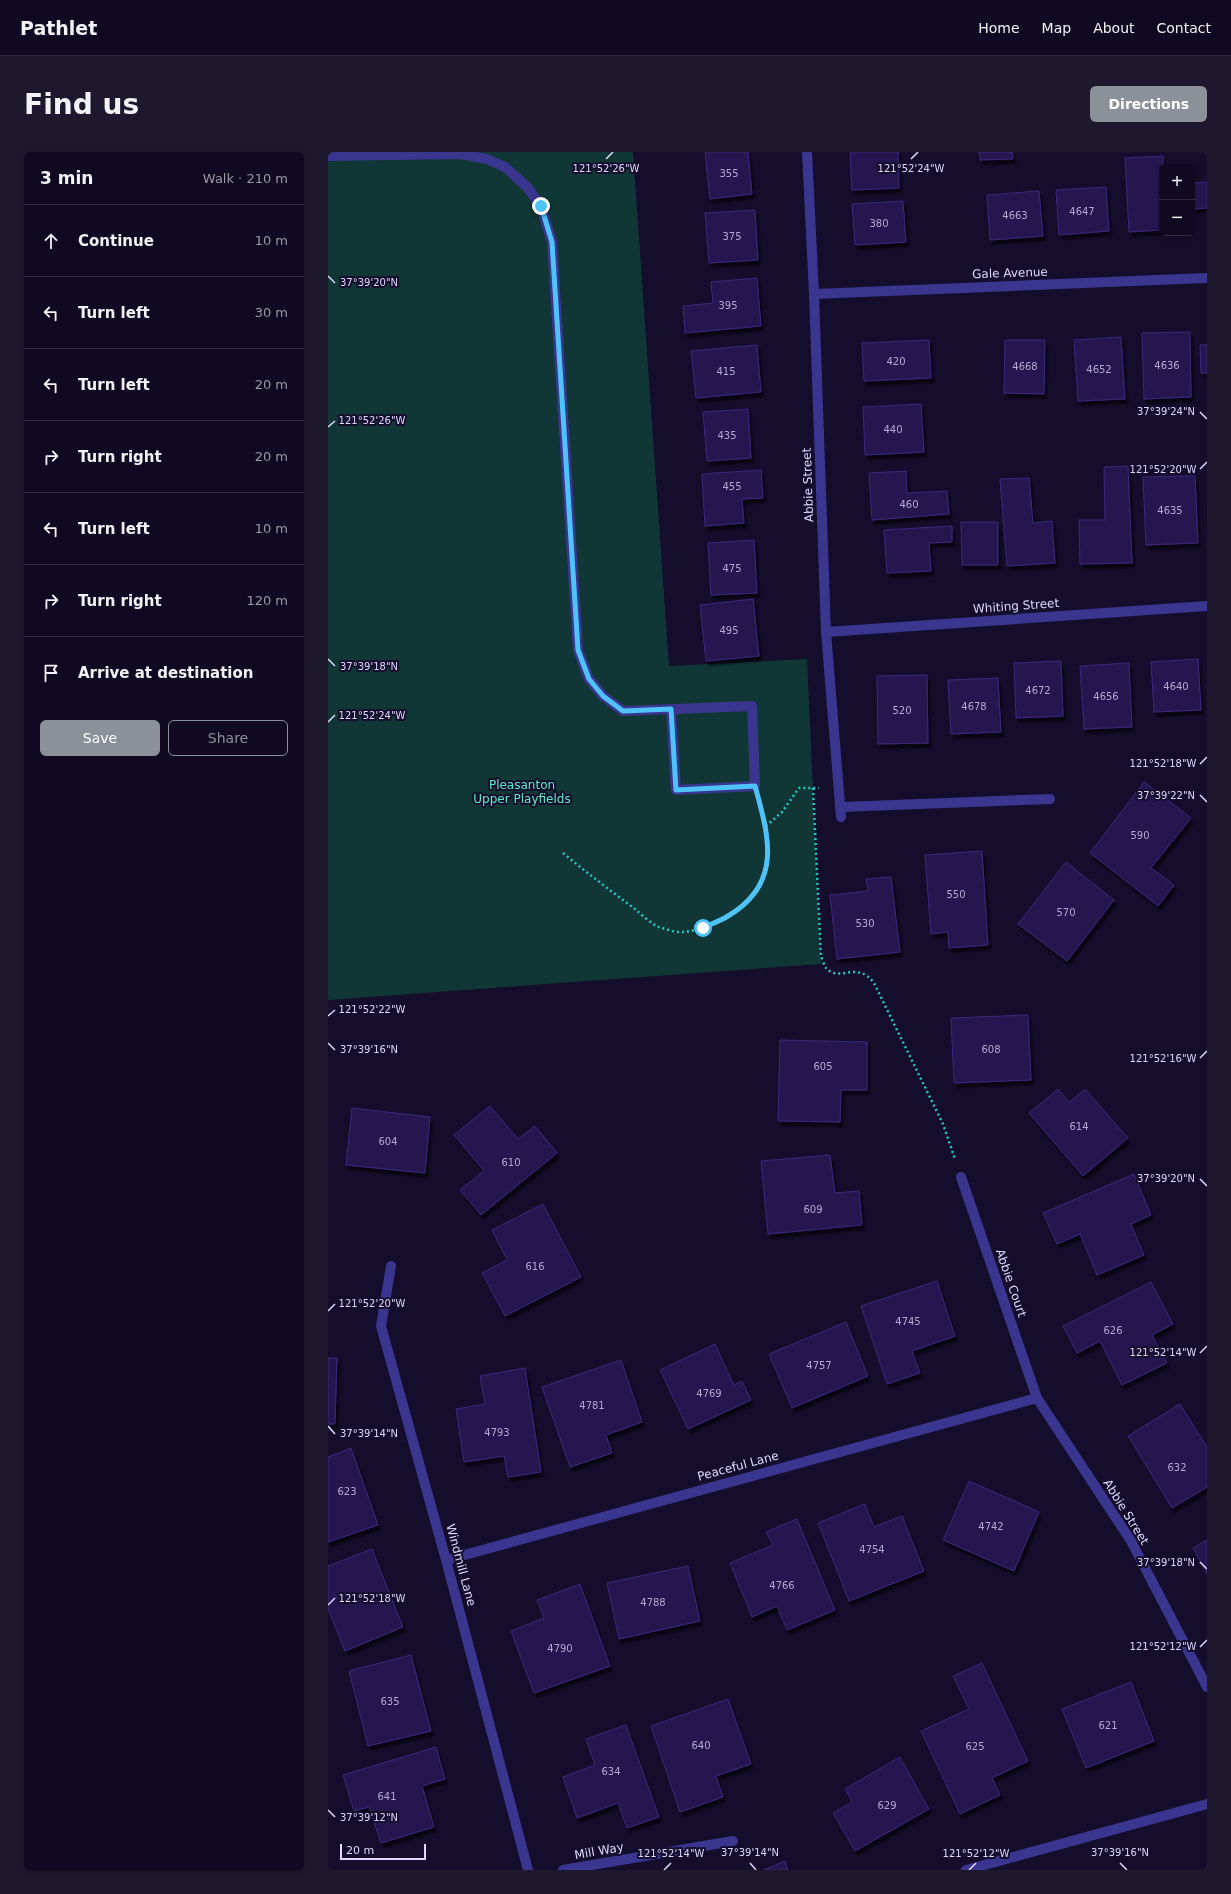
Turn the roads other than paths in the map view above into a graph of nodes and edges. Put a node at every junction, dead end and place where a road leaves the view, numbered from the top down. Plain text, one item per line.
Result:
1 (807, 152) edge
2 (328, 156) edge
3 (1207, 278) edge
4 (814, 294) junction
5 (1207, 606) edge
6 (826, 632) junction
7 (671, 709) junction
8 (1050, 799) dead end
9 (841, 807) junction
10 (841, 817) dead end
11 (961, 1177) road end
12 (391, 1266) dead end
13 (1037, 1398) junction
14 (446, 1560) junction
15 (1207, 1688) edge
16 (1207, 1804) edge
17 (733, 1841) dead end
18 (528, 1870) edge
19 (563, 1870) edge
20 (966, 1870) edge

1 - 4 street, Abbie Street
2 - 7 street
3 - 4 street, Gale Avenue
4 - 6 street, Abbie Street
5 - 6 street, Whiting Street
6 - 9 street, Abbie Street
7 - 7 street
8 - 9 street
9 - 10 street, Abbie Street
11 - 13 street, Abbie Court
12 - 14 street, Windmill Lane
13 - 14 street, Peaceful Lane
13 - 15 street, Abbie Street
14 - 18 street, Windmill Lane
16 - 20 street
17 - 19 street, Mill Way

